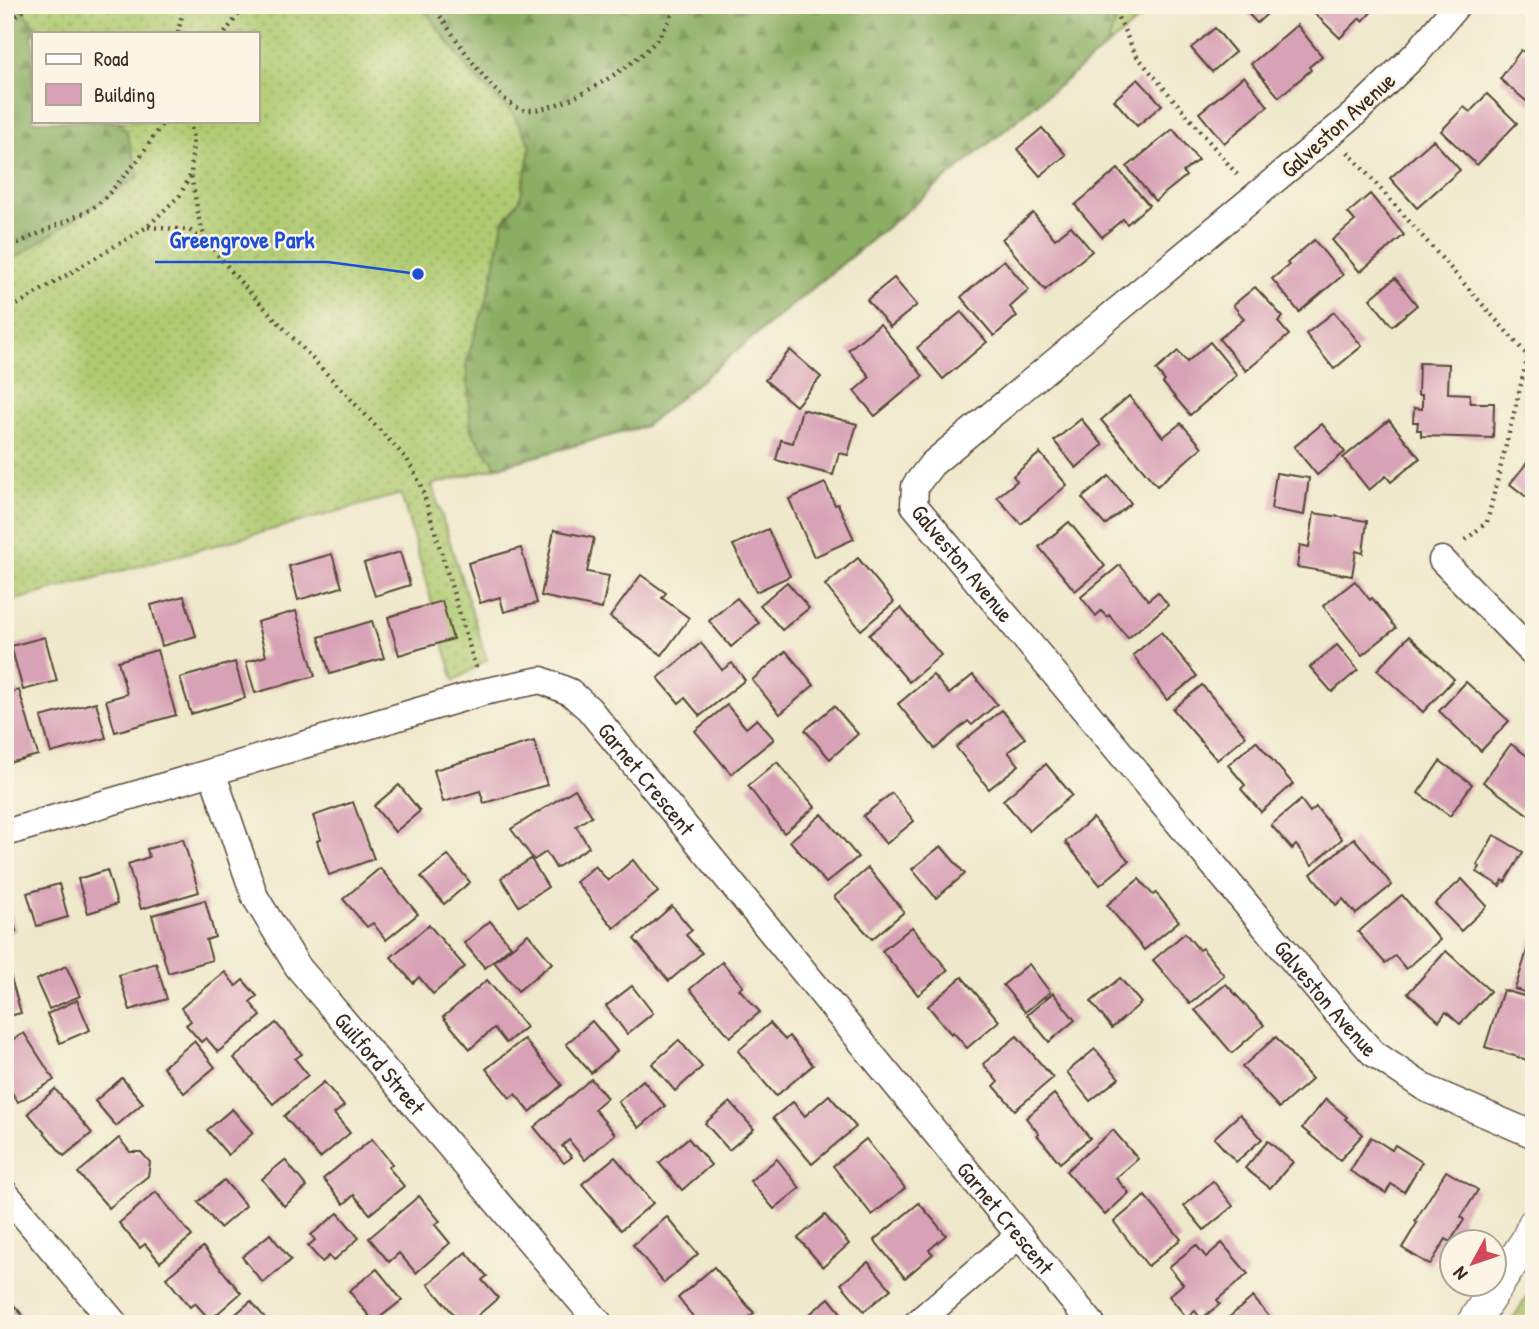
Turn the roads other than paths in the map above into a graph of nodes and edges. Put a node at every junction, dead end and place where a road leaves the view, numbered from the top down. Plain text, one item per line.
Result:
1 (1457, 5) edge
2 (1442, 560) road end
3 (1534, 654) edge
4 (212, 772) junction
5 (5, 833) edge
6 (1534, 1135) edge
7 (5, 1193) edge
8 (1534, 1224) edge
9 (1018, 1236) junction
10 (115, 1324) edge
11 (600, 1324) edge
12 (916, 1324) edge
13 (1092, 1324) edge
14 (1472, 1324) edge

1 - 6 street, Galveston Avenue
2 - 3 street
4 - 5 street, Garnet Crescent
4 - 9 street, Garnet Crescent
4 - 11 street, Guilford Street
7 - 10 street
8 - 14 street
9 - 12 street
9 - 13 street, Garnet Crescent

